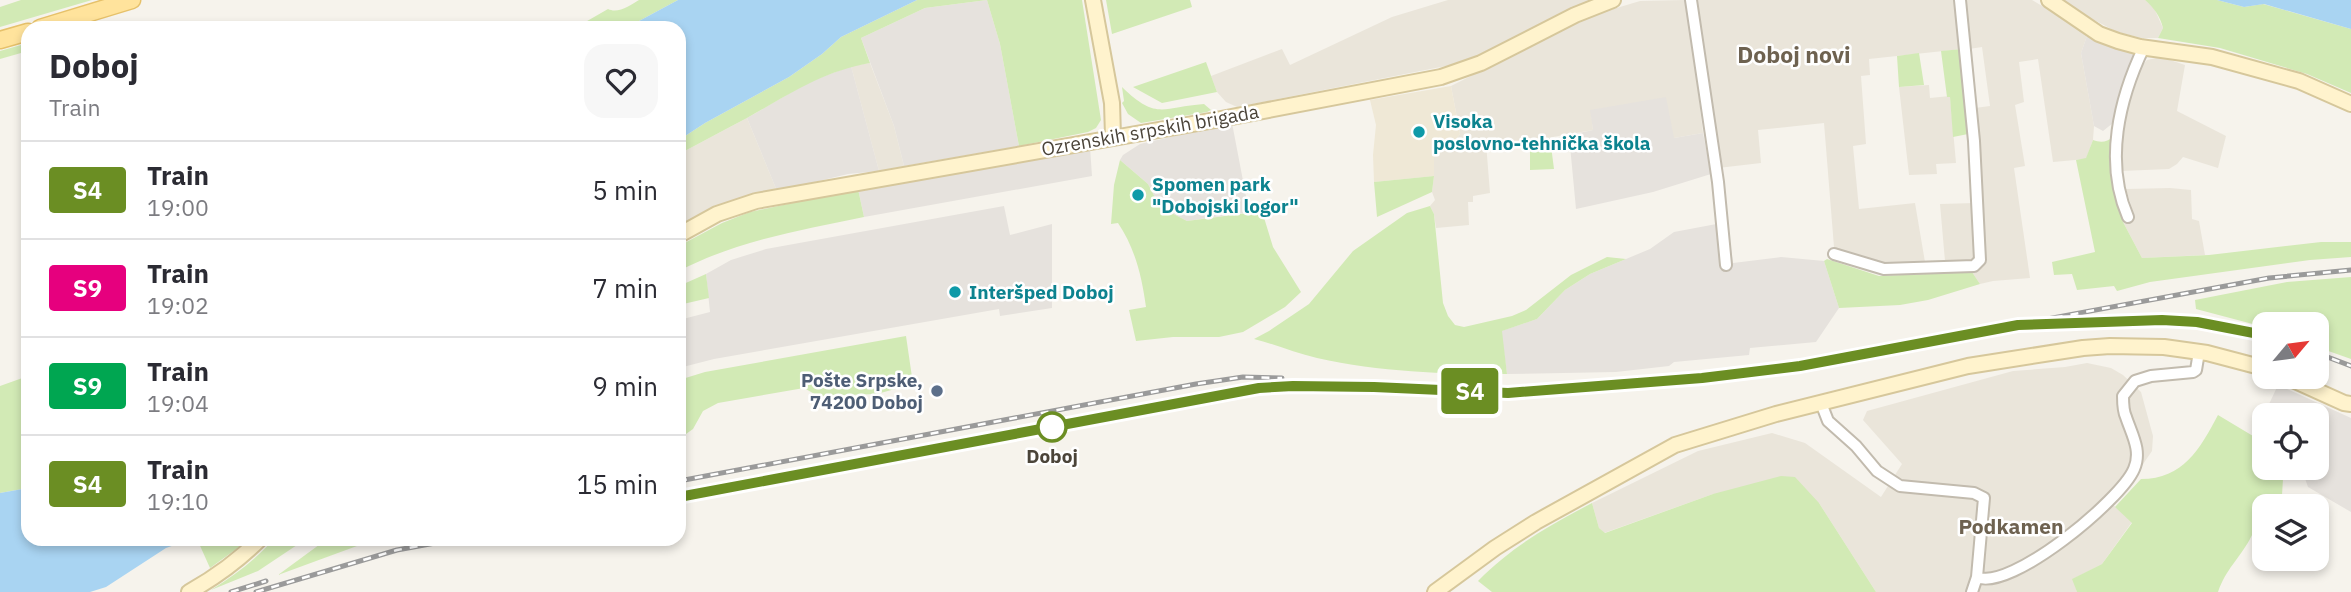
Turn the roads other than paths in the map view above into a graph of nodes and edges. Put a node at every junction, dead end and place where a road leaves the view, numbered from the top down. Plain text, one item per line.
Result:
1 (132, 0) edge
2 (1093, 0) edge
3 (1613, 0) edge
4 (1692, 0) edge
5 (1960, 0) edge
6 (2049, 0) edge
7 (63, 21) edge
8 (21, 34) edge
9 (0, 40) edge
10 (2144, 47) junction
11 (2351, 104) edge
12 (1113, 136) junction
13 (2129, 217) dead end
14 (686, 230) edge
15 (1834, 254) dead end
16 (1726, 265) dead end
17 (2199, 352) junction
18 (2252, 365) edge
19 (2313, 389) edge
20 (1821, 403) junction
21 (2351, 404) edge
22 (253, 546) edge
23 (1978, 577) junction
24 (189, 592) edge
25 (1435, 592) edge
26 (1972, 592) edge

1 - 7 main road
2 - 12 main road
3 - 12 main road, Ozrenskih srpskih brigada
4 - 16 street
5 - 15 street
6 - 10 main road
8 - 9 main road
10 - 11 main road
10 - 13 street
12 - 14 main road, Ozrenskih srpskih brigada
17 - 18 main road
17 - 20 main road
17 - 23 street
19 - 21 main road
20 - 23 street
20 - 25 main road
22 - 24 main road
23 - 26 street

